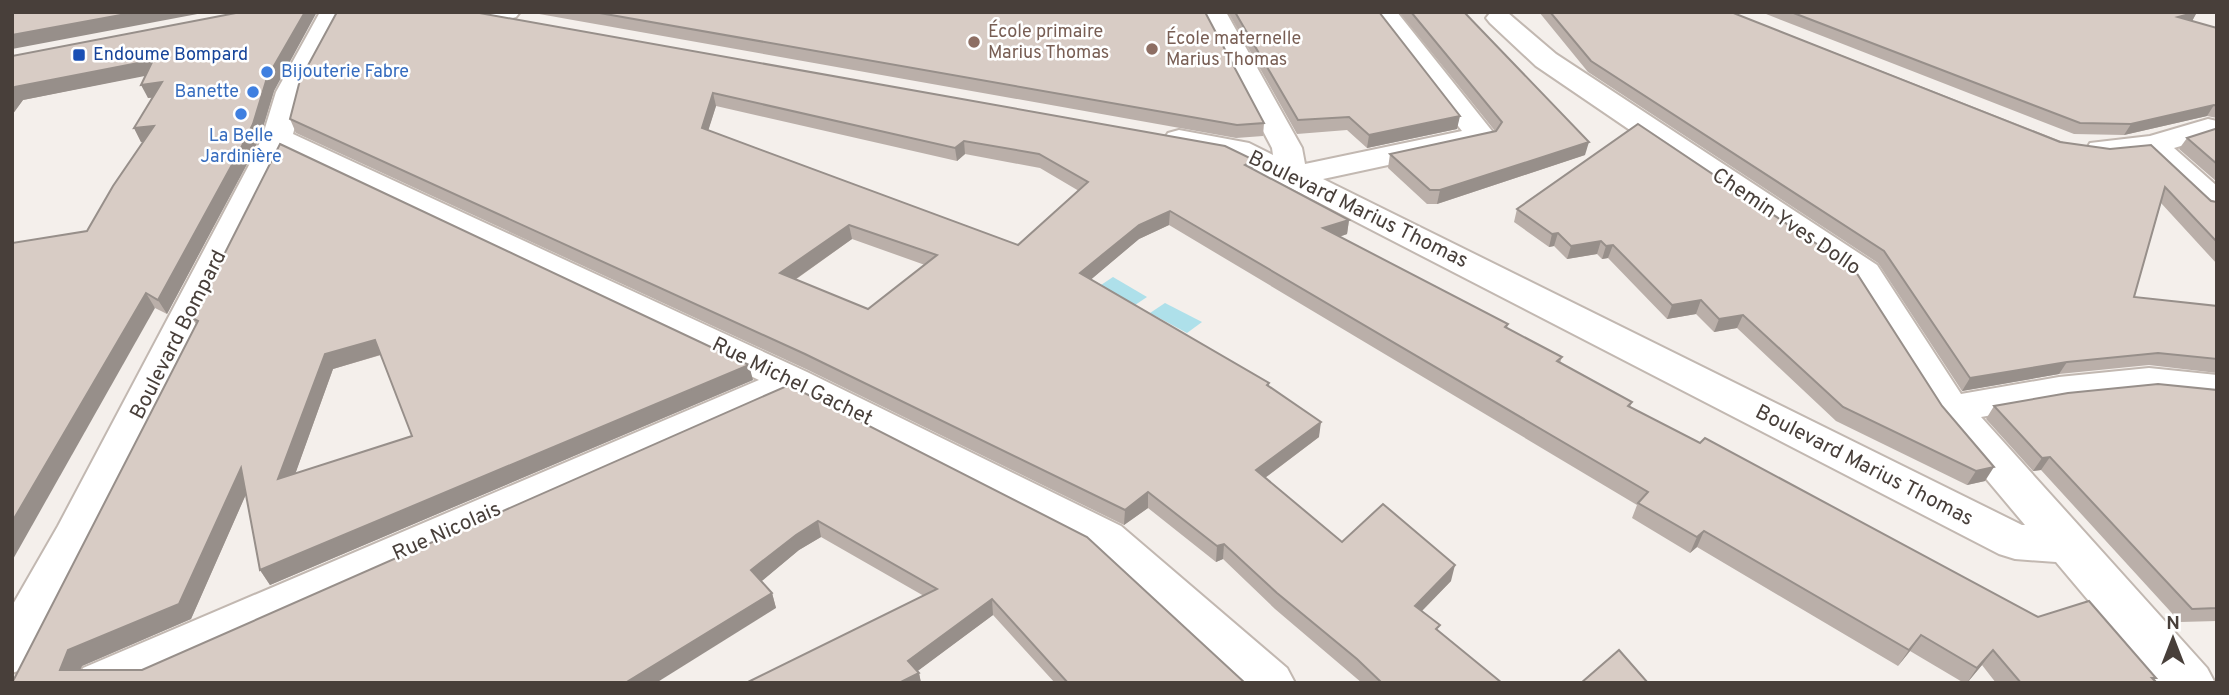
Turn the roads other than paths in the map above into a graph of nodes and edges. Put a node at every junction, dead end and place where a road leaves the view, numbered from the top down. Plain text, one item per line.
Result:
1 (333, 12) edge
2 (1213, 12) edge
3 (1383, 12) edge
4 (1499, 18) dead end
5 (2217, 131) edge
6 (1143, 133) edge
7 (278, 138) junction
8 (2153, 145) junction
9 (2076, 147) edge
10 (1292, 176) junction
11 (2217, 204) edge
12 (793, 381) junction
13 (2217, 388) edge
14 (1950, 409) junction
15 (2069, 545) junction
16 (12, 652) edge
17 (101, 683) edge
18 (1269, 683) edge
19 (2189, 683) edge

1 - 7 street, Boulevard Bompard
2 - 10 street
3 - 10 street
4 - 14 street, Chemin Yves Dollo
5 - 8 street
6 - 10 street, Boulevard Marius Thomas
7 - 12 street, Rue Michel Gachet
7 - 16 street, Boulevard Bompard
8 - 9 street
8 - 11 street
10 - 15 street, Boulevard Marius Thomas
12 - 17 street, Rue Nicolais
12 - 18 street, Rue Michel Gachet
13 - 14 street
14 - 15 street, Chemin Yves Dollo
15 - 19 street, Chemin Yves Dollo

